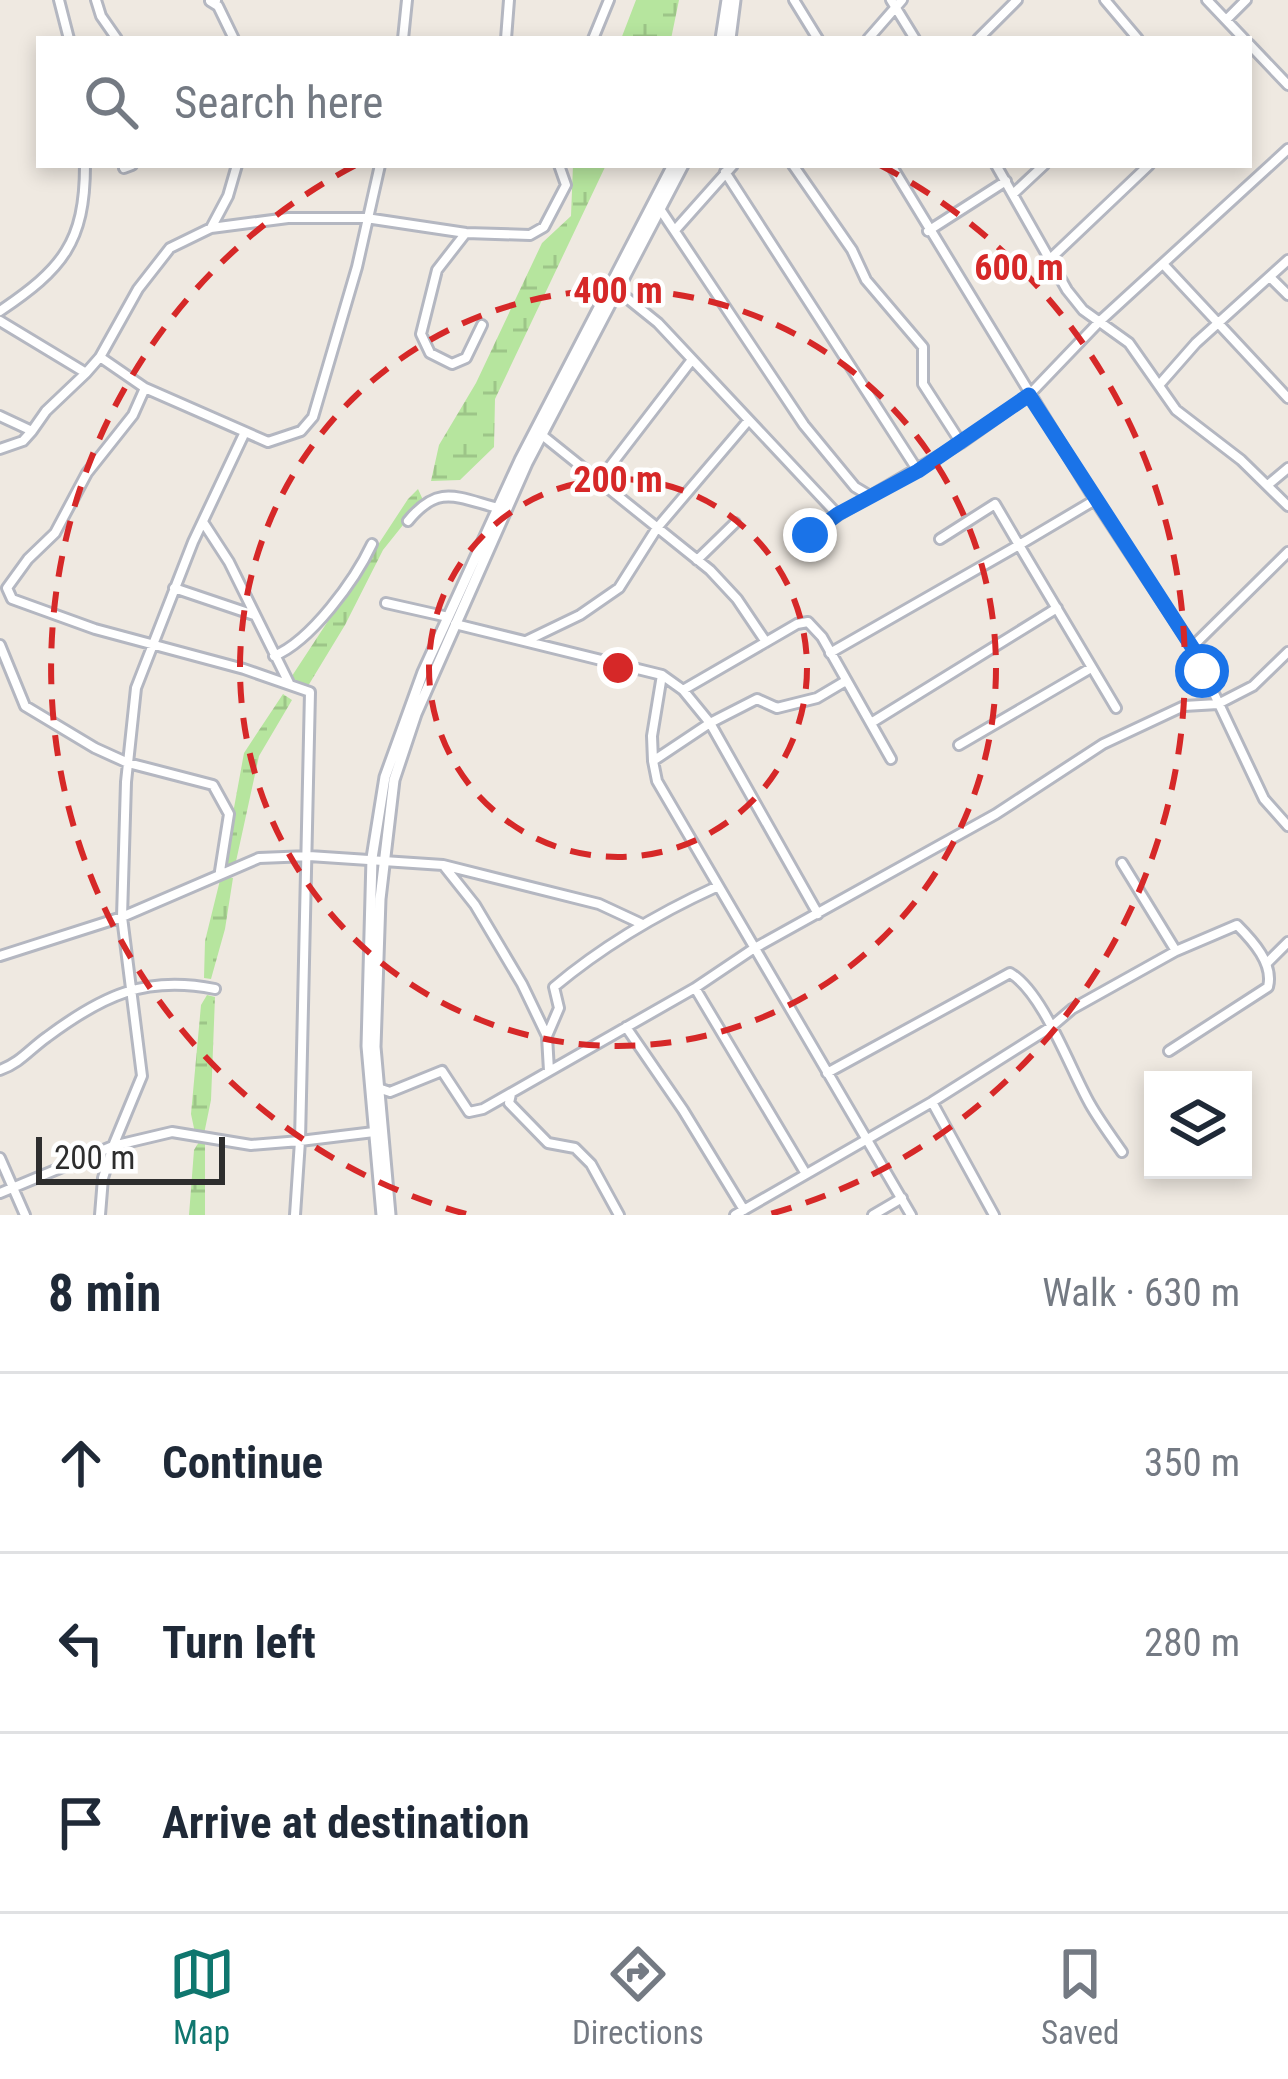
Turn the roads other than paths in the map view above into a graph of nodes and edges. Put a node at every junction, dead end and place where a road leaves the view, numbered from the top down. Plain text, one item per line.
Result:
1 (59, 0) edge
2 (96, 0) edge
3 (211, 0) edge
4 (406, 0) edge
5 (509, 0) edge
6 (609, 0) edge
7 (731, 0) edge
8 (794, 0) edge
9 (1017, 0) edge
10 (1105, 0) edge
11 (1207, 0) edge
12 (1246, 0) edge
13 (896, 2) edge
14 (1226, 20) junction
15 (68, 36) edge
16 (115, 36) edge
17 (232, 36) edge
18 (403, 36) edge
19 (506, 36) edge
20 (594, 36) edge
21 (726, 36) edge
22 (816, 36) edge
23 (870, 36) edge
24 (913, 36) edge
25 (981, 36) edge
26 (1135, 36) edge
27 (1241, 36) edge
28 (1252, 48) edge
29 (1288, 85) edge
30 (1288, 148) edge
31 (85, 168) edge
32 (236, 168) edge
33 (380, 168) edge
34 (560, 168) edge
35 (672, 168) edge
36 (681, 168) edge
37 (795, 168) edge
38 (893, 168) edge
39 (997, 168) edge
40 (1041, 168) edge
41 (1146, 168) edge
42 (729, 169) edge
43 (1006, 182) junction
44 (1012, 194) junction
45 (658, 208) junction
46 (365, 218) junction
47 (211, 228) junction
48 (676, 229) junction
49 (928, 231) junction
50 (466, 233) junction
51 (1049, 260) junction
52 (1288, 260) edge
53 (1163, 264) junction
54 (1270, 277) junction
55 (616, 290) junction
56 (1288, 295) edge
57 (0, 311) edge
58 (0, 321) edge
59 (1099, 322) junction
60 (1218, 324) junction
61 (482, 325) dead end
62 (100, 357) junction
63 (691, 361) junction
64 (86, 373) junction
65 (1160, 384) junction
66 (145, 388) junction
67 (1029, 395) junction
68 (1288, 398) edge
69 (0, 416) edge
70 (748, 421) junction
71 (32, 431) junction
72 (245, 432) junction
73 (542, 436) junction
74 (961, 443) junction
75 (0, 449) edge
76 (1288, 468) edge
77 (918, 471) junction
78 (598, 482) junction
79 (1269, 484) junction
80 (871, 496) junction
81 (1095, 500) junction
82 (1288, 506) edge
83 (498, 508) junction
84 (838, 514) junction
85 (408, 520) dead end
86 (203, 522) junction
87 (735, 523) dead end
88 (657, 528) junction
89 (810, 535) dead end
90 (940, 539) dead end
91 (372, 544) dead end
92 (1018, 544) junction
93 (1288, 552) edge
94 (697, 560) junction
95 (174, 588) junction
96 (386, 603) dead end
97 (1057, 608) junction
98 (255, 616) junction
99 (452, 621) junction
100 (525, 641) junction
101 (766, 642) junction
102 (151, 644) junction
103 (0, 645) edge
104 (1192, 647) junction
105 (1288, 652) edge
106 (830, 653) junction
107 (274, 656) junction
108 (1091, 668) junction
109 (662, 675) junction
110 (844, 682) junction
111 (289, 684) junction
112 (683, 690) junction
113 (1218, 704) junction
114 (1116, 708) dead end
115 (710, 723) junction
116 (871, 723) junction
117 (958, 745) dead end
118 (890, 759) dead end
119 (653, 760) junction
120 (128, 763) junction
121 (1288, 826) edge
122 (309, 856) junction
123 (378, 859) junction
124 (1122, 863) dead end
125 (443, 865) junction
126 (220, 871) junction
127 (716, 887) junction
128 (818, 914) junction
129 (122, 916) junction
130 (642, 924) junction
131 (1288, 942) edge
132 (753, 949) junction
133 (1176, 951) junction
134 (0, 956) edge
135 (1267, 963) junction
136 (132, 988) junction
137 (695, 988) junction
138 (215, 989) dead end
139 (626, 1027) junction
140 (1052, 1027) junction
141 (547, 1036) junction
142 (1169, 1052) dead end
143 (0, 1070) edge
144 (549, 1071) junction
145 (826, 1073) junction
146 (378, 1088) junction
147 (511, 1093) junction
148 (932, 1102) junction
149 (374, 1132) junction
150 (867, 1139) junction
151 (300, 1141) junction
152 (113, 1146) junction
153 (1122, 1152) dead end
154 (0, 1158) edge
155 (806, 1174) junction
156 (14, 1189) junction
157 (0, 1193) edge
158 (902, 1198) junction
159 (740, 1212) edge
160 (382, 1214) edge
161 (25, 1215) edge
162 (100, 1215) edge
163 (295, 1215) edge
164 (619, 1215) edge
165 (874, 1215) edge
166 (911, 1215) edge
167 (994, 1215) edge

1 - 15 street
2 - 16 street
3 - 17 street
4 - 18 street
5 - 19 street
6 - 20 street
7 - 21 street
8 - 22 street
9 - 25 street
10 - 26 street
11 - 14 street
12 - 14 street
13 - 23 street
13 - 24 street
14 - 27 street
28 - 29 street
30 - 53 street
31 - 57 street
32 - 47 street
33 - 46 street
34 - 50 street
35 - 45 street
36 - 45 street
37 - 74 street
38 - 49 street
39 - 43 street
40 - 44 street
41 - 51 street
42 - 48 street
42 - 77 street
43 - 44 street
43 - 49 street
44 - 51 street
45 - 48 street
45 - 55 street
45 - 83 street
46 - 47 street
46 - 50 street
46 - 72 street
47 - 62 street
48 - 80 street
49 - 67 street
50 - 61 street
51 - 59 street
52 - 54 street
53 - 59 street
53 - 60 street
54 - 56 street
54 - 60 street
55 - 63 street
55 - 73 street
58 - 64 street
59 - 65 street
59 - 67 street
60 - 65 street
60 - 68 street
62 - 64 street
62 - 66 street
63 - 70 street
63 - 78 street
64 - 71 street
65 - 79 street
66 - 72 street
66 - 102 street
67 - 74 street
67 - 81 street
69 - 71 street
70 - 84 street
70 - 88 street
71 - 75 street
72 - 86 street
73 - 78 street
73 - 99 street
74 - 77 street
76 - 79 street
77 - 80 street
78 - 88 street
79 - 82 street
80 - 84 street
81 - 92 street
81 - 104 street
83 - 85 street
83 - 99 street
84 - 89 street
86 - 95 street
86 - 98 street
87 - 94 street
88 - 94 street
88 - 100 street
90 - 92 street
91 - 107 street
92 - 97 street
92 - 106 street
93 - 104 street
94 - 101 street
95 - 98 street
95 - 102 street
96 - 99 street
97 - 108 street
97 - 116 street
98 - 107 street
99 - 100 street
99 - 123 street
100 - 109 street
101 - 106 street
101 - 112 street
102 - 111 street
102 - 120 street
103 - 120 street
104 - 113 street
105 - 113 street
106 - 110 street
107 - 111 street
108 - 114 street
108 - 117 street
109 - 112 street
109 - 119 street
110 - 115 street
110 - 116 street
111 - 122 street
112 - 115 street
113 - 121 street
113 - 128 street
115 - 119 street
115 - 128 street
116 - 118 street
119 - 127 street
120 - 126 street
120 - 129 street
122 - 123 street
122 - 126 street
122 - 151 street
123 - 125 street
123 - 146 street
123 - 149 street
124 - 133 street
125 - 130 street
125 - 141 street
126 - 129 street
127 - 130 street
127 - 132 street
128 - 132 street
129 - 134 street
129 - 136 street
130 - 141 street
131 - 135 street
132 - 137 street
132 - 145 street
133 - 135 street
133 - 140 street
135 - 142 street
136 - 138 street
136 - 143 street
136 - 152 street
137 - 139 street
137 - 155 street
139 - 144 street
139 - 159 street
140 - 145 street
140 - 148 street
140 - 153 street
141 - 144 street
144 - 147 street
145 - 150 street
146 - 147 street
146 - 160 street
147 - 164 street
148 - 150 street
148 - 167 street
149 - 151 street
149 - 160 street
150 - 155 street
150 - 158 street
151 - 152 street
151 - 163 street
152 - 156 street
152 - 162 street
154 - 156 street
155 - 159 street
156 - 157 street
156 - 161 street
158 - 165 street
158 - 166 street

